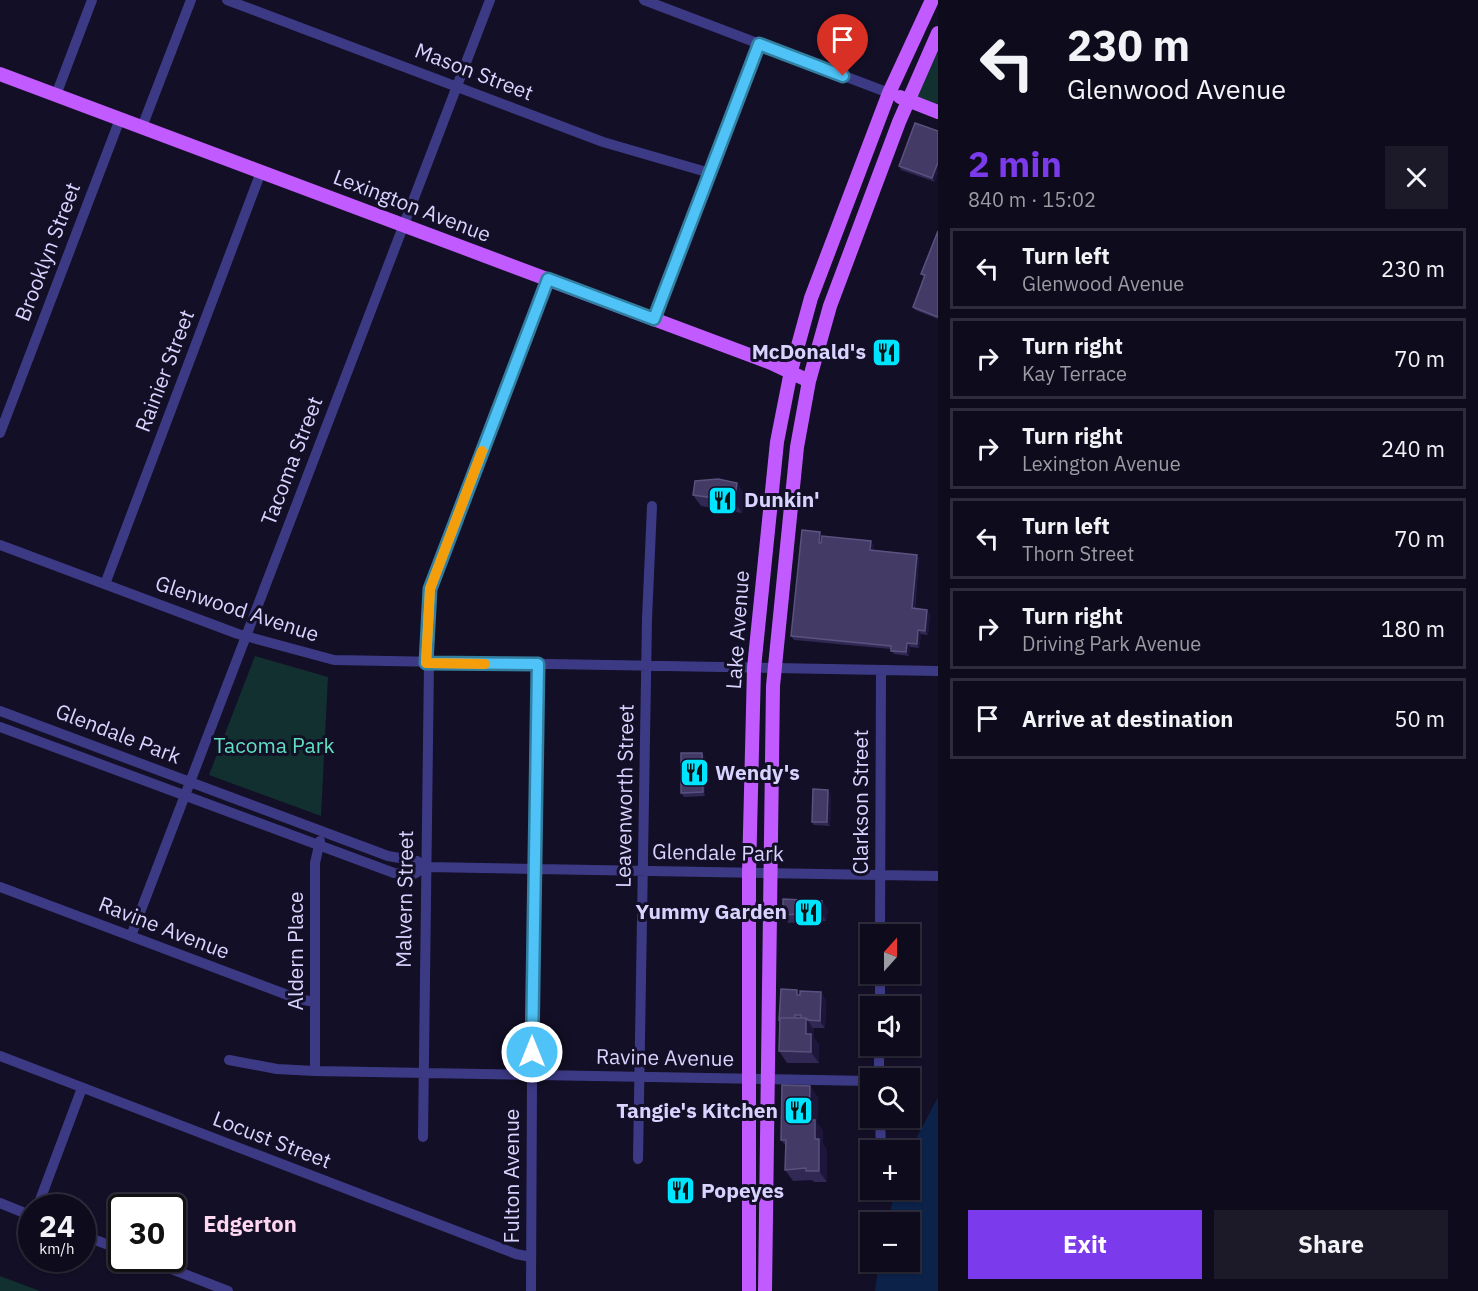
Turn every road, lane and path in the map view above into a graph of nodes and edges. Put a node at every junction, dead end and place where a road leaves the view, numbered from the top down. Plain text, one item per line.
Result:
1 (92, 0) edge
2 (190, 0) edge
3 (227, 0) edge
4 (490, 0) edge
5 (644, 0) edge
6 (932, 0) edge
7 (938, 33) edge
8 (759, 44) junction
9 (0, 74) edge
10 (456, 86) junction
11 (890, 93) junction
12 (56, 95) junction
13 (908, 100) junction
14 (938, 112) edge
15 (120, 119) junction
16 (142, 127) junction
17 (261, 172) junction
18 (710, 172) junction
19 (403, 225) junction
20 (548, 279) junction
21 (654, 319) junction
22 (791, 372) junction
23 (809, 381) junction
24 (0, 433) edge
25 (652, 506) dead end
26 (0, 545) edge
27 (105, 584) junction
28 (246, 636) junction
29 (428, 663) junction
30 (538, 664) junction
31 (647, 666) junction
32 (754, 668) junction
33 (774, 668) junction
34 (880, 670) junction
35 (938, 671) edge
36 (0, 711) edge
37 (0, 727) edge
38 (190, 782) junction
39 (184, 796) junction
40 (324, 832) junction
41 (318, 846) junction
42 (425, 867) junction
43 (533, 869) junction
44 (643, 871) junction
45 (749, 873) junction
46 (770, 873) junction
47 (881, 875) junction
48 (938, 876) edge
49 (0, 887) edge
50 (880, 924) edge
51 (131, 936) junction
52 (315, 1002) junction
53 (0, 1056) edge
54 (229, 1060) dead end
55 (315, 1071) junction
56 (423, 1073) junction
57 (532, 1075) junction
58 (640, 1077) junction
59 (748, 1079) junction
60 (768, 1079) junction
61 (860, 1081) edge
62 (82, 1088) junction
63 (423, 1137) dead end
64 (638, 1159) dead end
65 (42, 1194) edge
66 (0, 1203) edge
67 (18, 1210) edge
68 (531, 1257) junction
69 (179, 1272) edge
70 (228, 1291) edge
71 (531, 1291) edge
72 (749, 1291) edge
73 (765, 1291) edge

1 - 12 street
2 - 16 street
3 - 10 street, Mason Street
4 - 10 street, Tacoma Street
5 - 8 street
6 - 11 main road, Lake Avenue
7 - 13 main road, Lake Avenue
8 - 11 street
8 - 18 street
9 - 12 main road, Lexington Avenue
10 - 18 street, Mason Street
10 - 19 street, Tacoma Street
11 - 13 main road
11 - 22 main road, Lake Avenue
12 - 15 main road, Lexington Avenue
13 - 14 main road
13 - 23 main road, Lake Avenue
15 - 16 main road, Lexington Avenue
15 - 24 street, Brooklyn Street
16 - 17 main road, Lexington Avenue
17 - 19 main road, Lexington Avenue
17 - 27 street, Rainier Street
18 - 21 street
19 - 20 main road, Lexington Avenue
19 - 28 street, Tacoma Street
20 - 21 main road, Lexington Avenue
20 - 29 street, Malvern Street
21 - 22 main road, Lexington Avenue
22 - 23 main road, Lexington Avenue
22 - 32 main road, Lake Avenue
23 - 33 main road, Lake Avenue
25 - 31 street, Leavenworth Street
26 - 27 street, Glenwood Avenue
27 - 28 street, Glenwood Avenue
28 - 29 street, Glenwood Avenue
28 - 38 street, Tacoma Street
29 - 30 street, Glenwood Avenue
29 - 42 street, Malvern Street
30 - 31 street, Glenwood Avenue
30 - 43 street, Fulton Avenue
31 - 32 street, Glenwood Avenue
31 - 44 street, Leavenworth Street
32 - 33 street, Glenwood Avenue
32 - 45 main road, Lake Avenue
33 - 34 street, Glenwood Avenue
33 - 46 main road, Lake Avenue
34 - 35 street, Glenwood Avenue
34 - 47 street, Clarkson Street
36 - 38 street, Glendale Park
37 - 39 street, Glendale Park
38 - 39 street, Tacoma Street
38 - 40 street, Glendale Park
39 - 41 street, Glendale Park
39 - 51 street, Tacoma Street
40 - 41 street, Aldern Place
40 - 42 street, Glendale Park
41 - 42 street, Glendale Park
41 - 52 street, Aldern Place
42 - 43 street, Glendale Park
42 - 56 street, Malvern Street
43 - 44 street, Glendale Park
43 - 57 street, Fulton Avenue
44 - 45 street, Glendale Park
44 - 58 street, Leavenworth Street
45 - 46 street, Glendale Park
45 - 59 main road, Lake Avenue
46 - 47 street, Glendale Park
46 - 60 main road, Lake Avenue
47 - 48 street, Glendale Park
47 - 50 street, Clarkson Street
49 - 51 street, Ravine Avenue
51 - 52 street, Ravine Avenue
52 - 55 street, Aldern Place
53 - 62 street, Locust Street
54 - 55 street, Ravine Avenue
55 - 56 street, Ravine Avenue
56 - 57 street, Ravine Avenue
56 - 63 street, Malvern Street
57 - 58 street, Ravine Avenue
57 - 68 street, Fulton Avenue
58 - 59 street, Ravine Avenue
58 - 64 street, Leavenworth Street
59 - 60 street, Ravine Avenue
59 - 72 main road, Lake Avenue
60 - 61 street, Ravine Avenue
60 - 73 main road, Lake Avenue
62 - 65 street
62 - 68 street, Locust Street
66 - 67 street
68 - 71 street, Fulton Avenue
69 - 70 street

